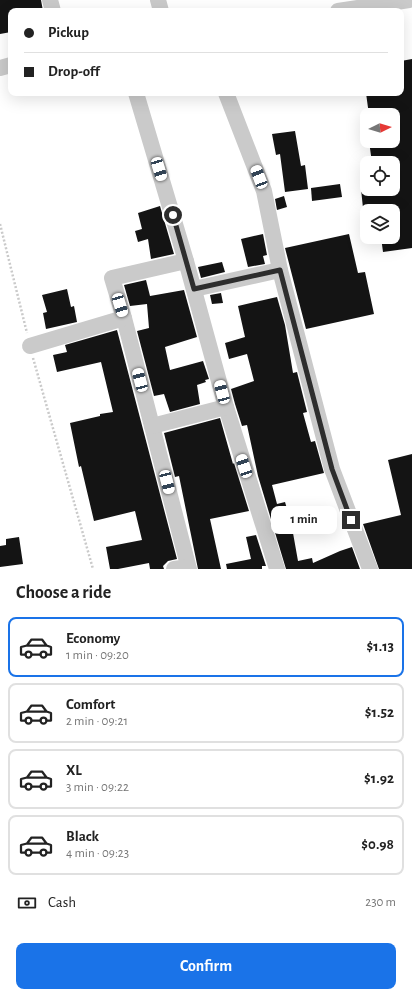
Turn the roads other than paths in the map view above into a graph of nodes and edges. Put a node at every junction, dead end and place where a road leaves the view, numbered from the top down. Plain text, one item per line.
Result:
1 (409, 0) edge
2 (357, 8) edge
3 (137, 96) edge
4 (227, 96) edge
5 (186, 261) junction
6 (280, 270) junction
7 (194, 289) junction
8 (124, 318) junction
9 (30, 346) road end
10 (226, 407) junction
11 (152, 426) junction
12 (184, 568) edge
13 (277, 569) edge
14 (370, 569) edge

1 - 2 street
3 - 5 street
4 - 6 street
5 - 7 street
5 - 8 street
6 - 7 street
6 - 14 street
7 - 10 street
8 - 9 street
8 - 11 street
10 - 11 street
10 - 13 street
11 - 12 street

